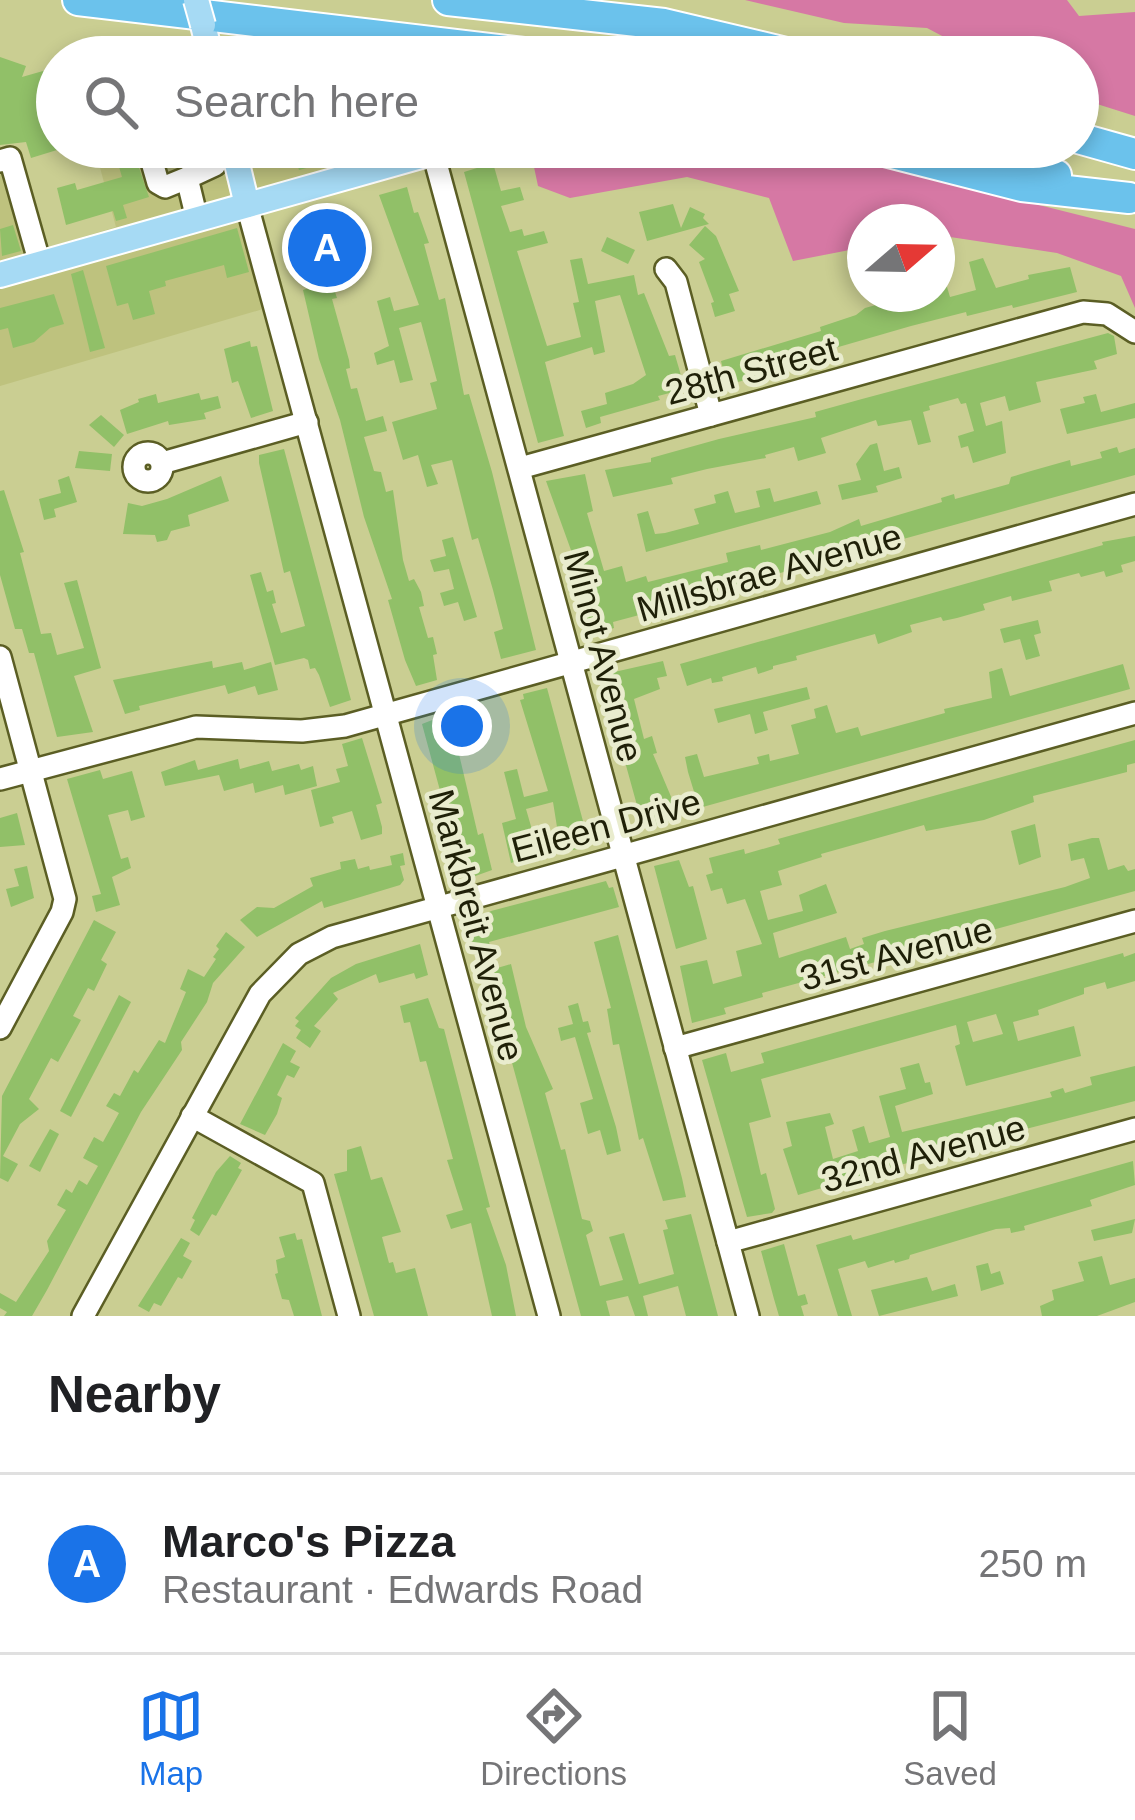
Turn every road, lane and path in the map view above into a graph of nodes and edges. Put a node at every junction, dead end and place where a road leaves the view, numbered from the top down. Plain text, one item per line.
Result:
1 (78, 0) edge
2 (196, 0) edge
3 (448, 0) edge
4 (616, 0) edge
5 (664, 24) junction
6 (205, 36) edge
7 (381, 36) edge
8 (715, 36) edge
9 (1099, 144) edge
10 (1135, 154) edge
11 (5, 159) edge
12 (194, 168) tunnel mouth
13 (202, 168) tunnel mouth
14 (379, 168) edge
15 (447, 168) edge
16 (951, 168) edge
17 (1032, 168) edge
18 (1132, 199) edge
19 (247, 205) junction
20 (196, 219) junction
21 (340, 220) dead end
22 (40, 264) junction
23 (666, 269) dead end
24 (311, 270) dead end
25 (0, 275) edge
26 (1135, 332) edge
27 (711, 415) junction
28 (307, 422) junction
29 (162, 463) dead end
30 (520, 467) junction
31 (1135, 504) edge
32 (0, 657) edge
33 (572, 662) junction
34 (386, 713) junction
35 (1135, 713) edge
36 (33, 770) junction
37 (0, 778) edge
38 (623, 854) junction
39 (438, 905) junction
40 (1135, 921) edge
41 (0, 1028) edge
42 (675, 1048) junction
43 (192, 1116) junction
44 (1135, 1130) edge
45 (728, 1242) junction
46 (83, 1316) edge
47 (349, 1316) edge
48 (549, 1316) edge
49 (748, 1316) edge

1 - 7 highway
2 - 6 main road, bridge
3 - 5 highway
4 - 5 highway
5 - 8 highway
9 - 10 highway
11 - 22 street
12 - 20 street
13 - 19 main road
14 - 19 main road
15 - 30 street, Minot Avenue
16 - 18 highway
17 - 18 highway
19 - 20 main road
19 - 28 street, Markbreit Avenue
20 - 22 main road
21 - 24 street
22 - 25 main road
23 - 27 street
26 - 27 street, 28th Street
27 - 30 street, 28th Street
28 - 29 street
28 - 34 street, Markbreit Avenue
30 - 33 street, Minot Avenue
31 - 33 street, Millsbrae Avenue
32 - 36 street
33 - 34 street, Millsbrae Avenue
33 - 38 street, Minot Avenue
34 - 36 street, Millsbrae Avenue
34 - 39 street, Markbreit Avenue
35 - 38 street, Eileen Drive
36 - 37 street, Millsbrae Avenue
36 - 41 street
38 - 39 street, Eileen Drive
38 - 42 street, Minot Avenue
39 - 43 street, Eileen Drive
39 - 48 street, Markbreit Avenue
40 - 42 street, 31st Avenue
42 - 45 street, Minot Avenue
43 - 46 street, Eileen Drive
43 - 47 street
44 - 45 street, 32nd Avenue
45 - 49 street, Minot Avenue

